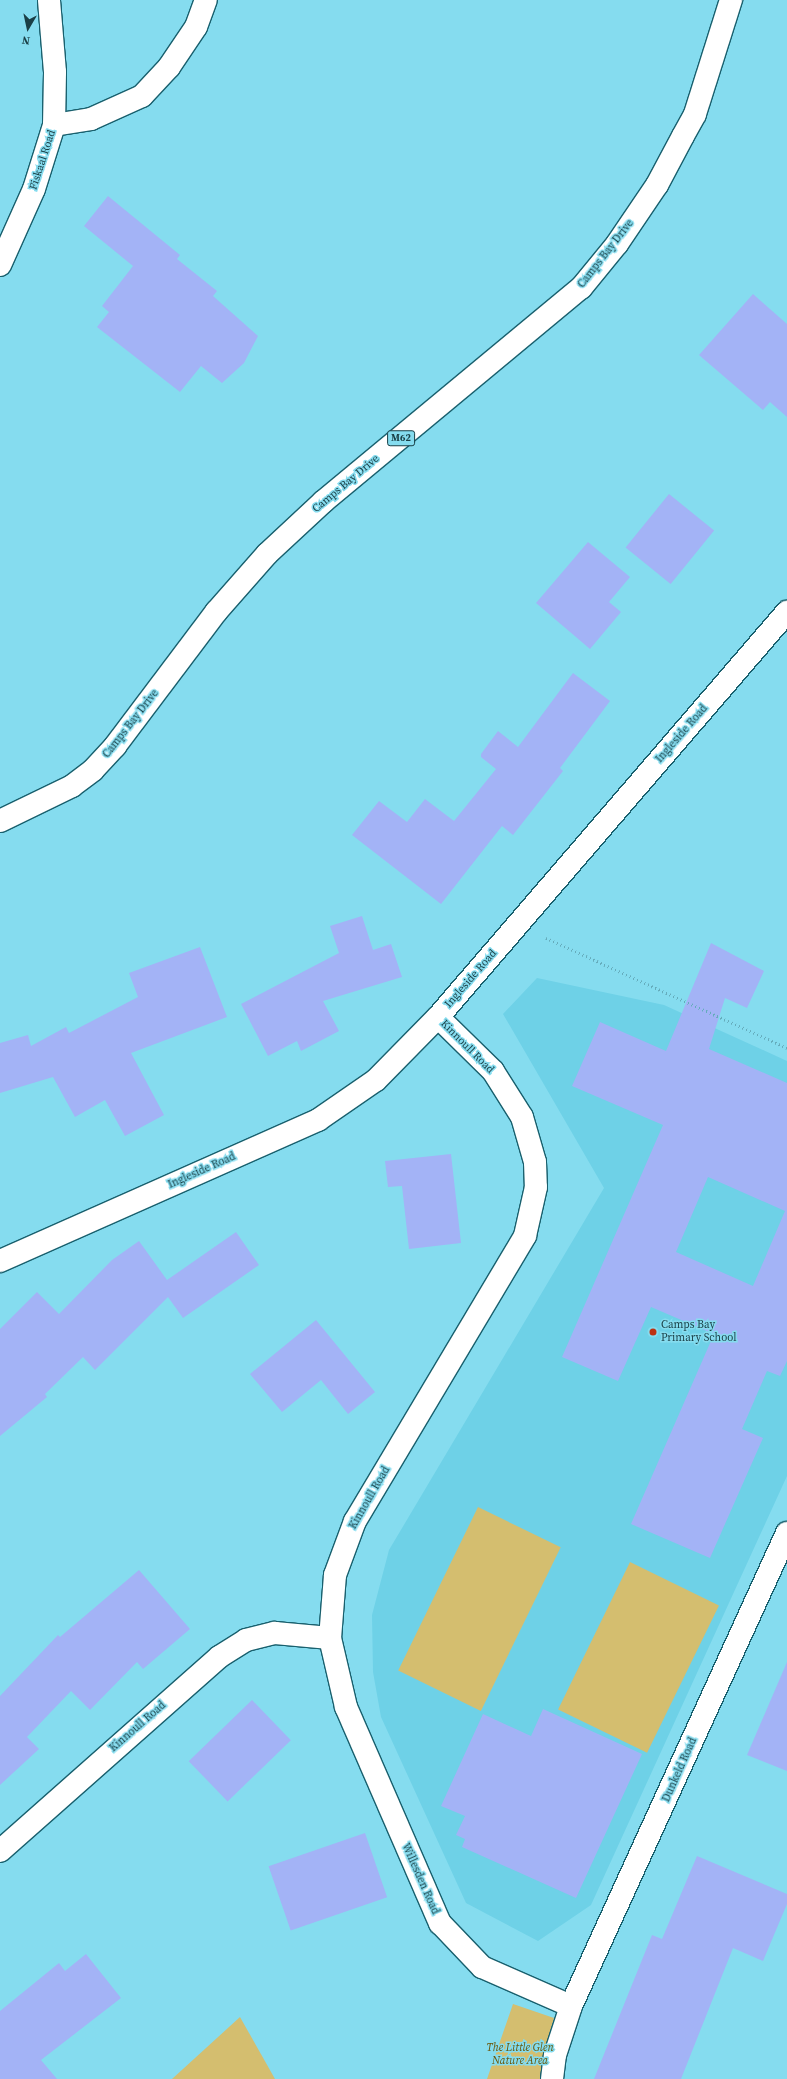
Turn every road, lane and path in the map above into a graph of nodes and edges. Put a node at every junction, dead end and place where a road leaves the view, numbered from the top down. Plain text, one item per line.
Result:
1 (49, 0) edge
2 (206, 0) edge
3 (731, 0) edge
4 (54, 125) junction
5 (0, 265) edge
6 (787, 612) edge
7 (0, 821) edge
8 (547, 938) dead end
9 (438, 1017) junction
10 (787, 1048) edge
11 (0, 1261) edge
12 (787, 1533) edge
13 (330, 1638) junction
14 (0, 1851) edge
15 (571, 2006) junction
16 (552, 2079) edge

1 - 4 street, Fiskaal Road
2 - 4 street
3 - 7 street, Camps Bay Drive / M62
4 - 5 street, Fiskaal Road
6 - 9 street, Ingleside Road
8 - 10 path
9 - 11 street, Ingleside Road
9 - 13 street, Kinnoull Road
12 - 15 street, Dunkeld Road
13 - 14 street, Kinnoull Road
13 - 15 street, Willesden Road
15 - 16 street

